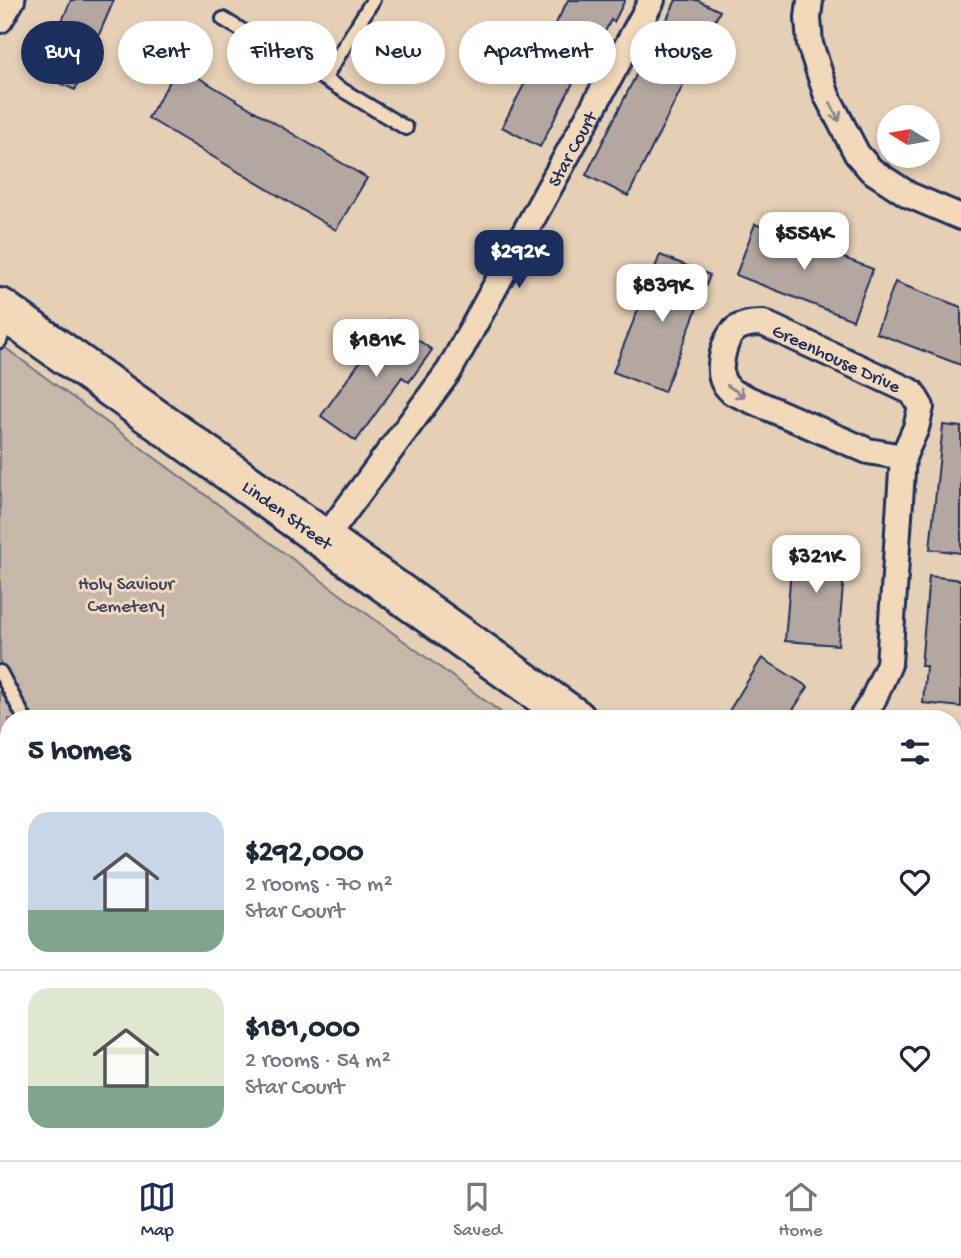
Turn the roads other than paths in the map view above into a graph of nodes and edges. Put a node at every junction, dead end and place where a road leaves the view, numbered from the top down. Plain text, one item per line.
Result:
1 (12, 0) edge
2 (373, 0) edge
3 (652, 0) edge
4 (810, 0) edge
5 (223, 19) dead end
6 (0, 20) edge
7 (227, 21) edge
8 (337, 58) edge
9 (332, 84) edge
10 (407, 128) dead end
11 (961, 217) edge
12 (3, 321) edge
13 (903, 457) junction
14 (324, 540) junction
15 (0, 672) edge
16 (20, 710) edge
17 (563, 710) edge
18 (869, 710) edge

1 - 6 street
2 - 8 lane
3 - 14 street, Star Court
4 -> 11 street
5 - 7 lane
9 - 10 lane
12 - 14 main road, Linden Street
13 -> 13 street, Greenhouse Drive
13 - 18 street, Greenhouse Drive
14 - 17 main road, Linden Street
15 - 16 lane

